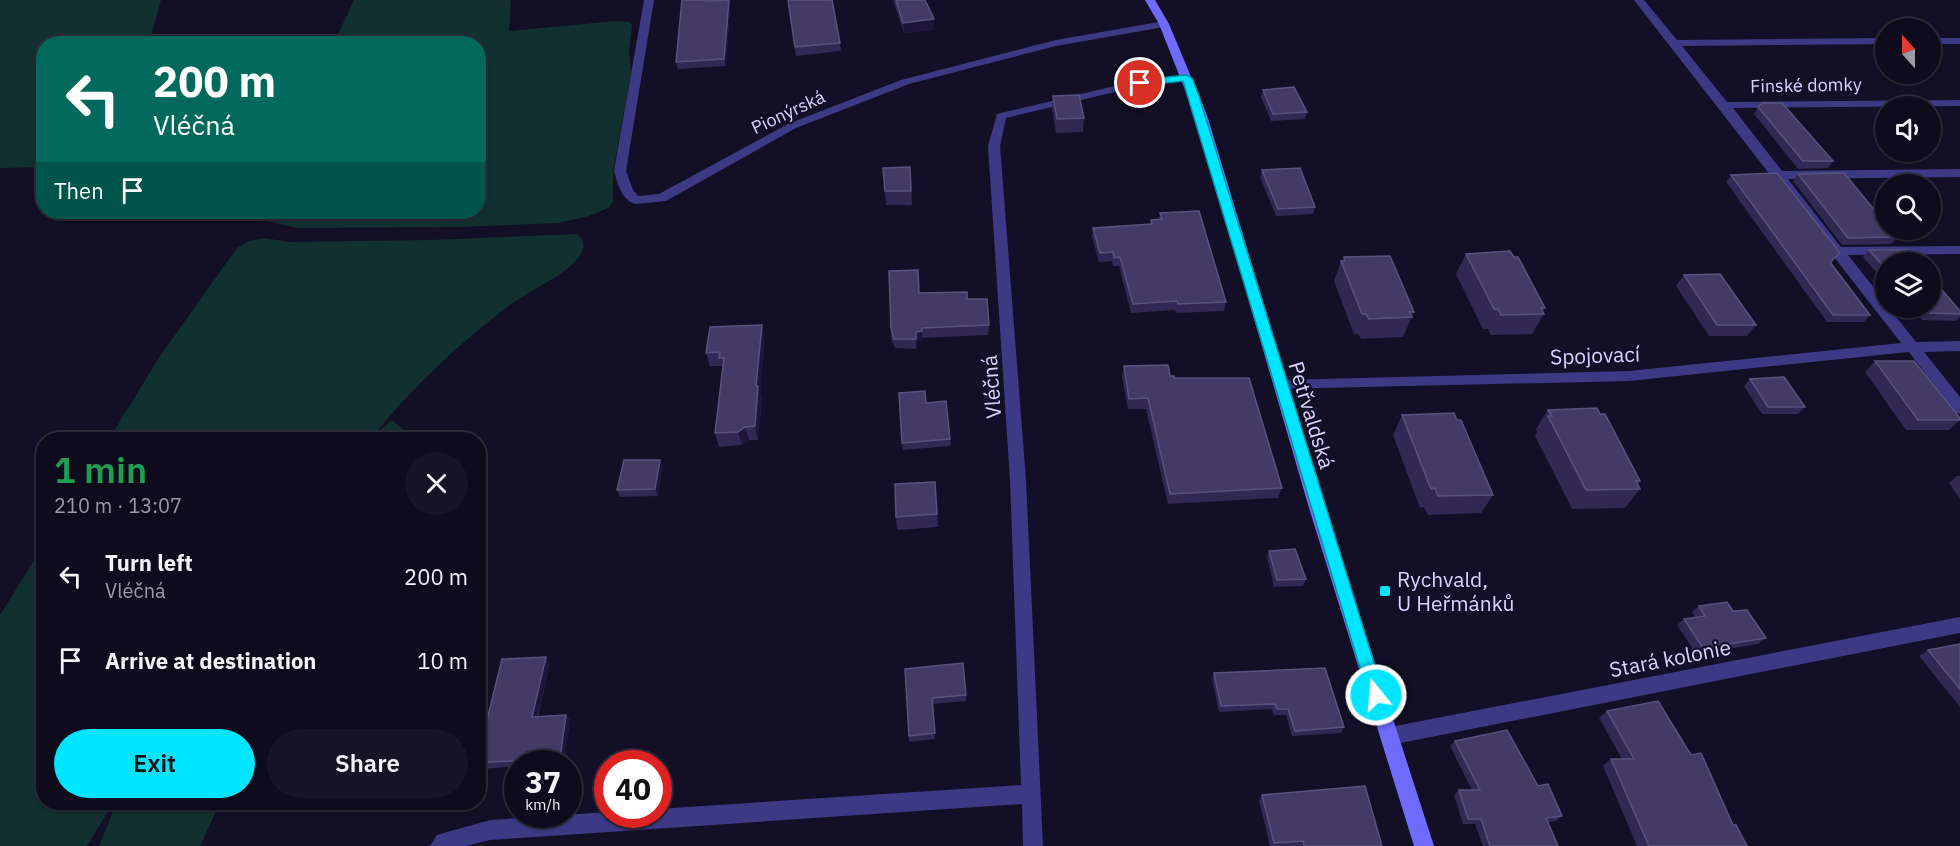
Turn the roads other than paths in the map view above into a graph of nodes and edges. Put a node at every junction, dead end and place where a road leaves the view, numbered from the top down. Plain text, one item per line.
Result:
1 (649, 0) edge
2 (1150, 0) edge
3 (1639, 0) edge
4 (1164, 24) junction
5 (1875, 41) edge
6 (1941, 41) edge
7 (1960, 41) edge
8 (1675, 43) junction
9 (1186, 78) junction
10 (1960, 103) edge
11 (1724, 105) junction
12 (1960, 173) edge
13 (1779, 175) junction
14 (1960, 250) edge
15 (1839, 252) junction
16 (1960, 346) edge
17 (1910, 347) junction
18 (1281, 385) junction
19 (1960, 408) edge
20 (1960, 626) edge
21 (1390, 736) junction
22 (1030, 794) junction
23 (440, 846) edge
24 (1033, 846) edge
25 (1424, 846) edge

1 - 4 street, Pionýrská
2 - 4 street, Petřvaldská
3 - 8 street, Finské domky
4 - 9 street, Petřvaldská
5 - 8 street
6 - 7 street
8 - 11 street, Finské domky
9 - 18 street, Petřvaldská
9 - 22 street, Vléčná
10 - 11 street, Finské domky
11 - 13 street, Finské domky
12 - 13 street
13 - 15 street, Finské domky
14 - 15 street
15 - 17 street, Finské domky
16 - 17 street
17 - 18 street, Spojovací
17 - 19 street, Finské domky
18 - 21 street, Petřvaldská
20 - 21 street, Stará kolonie
21 - 25 street, Petřvaldská
22 - 23 street
22 - 24 street, Vléčná

